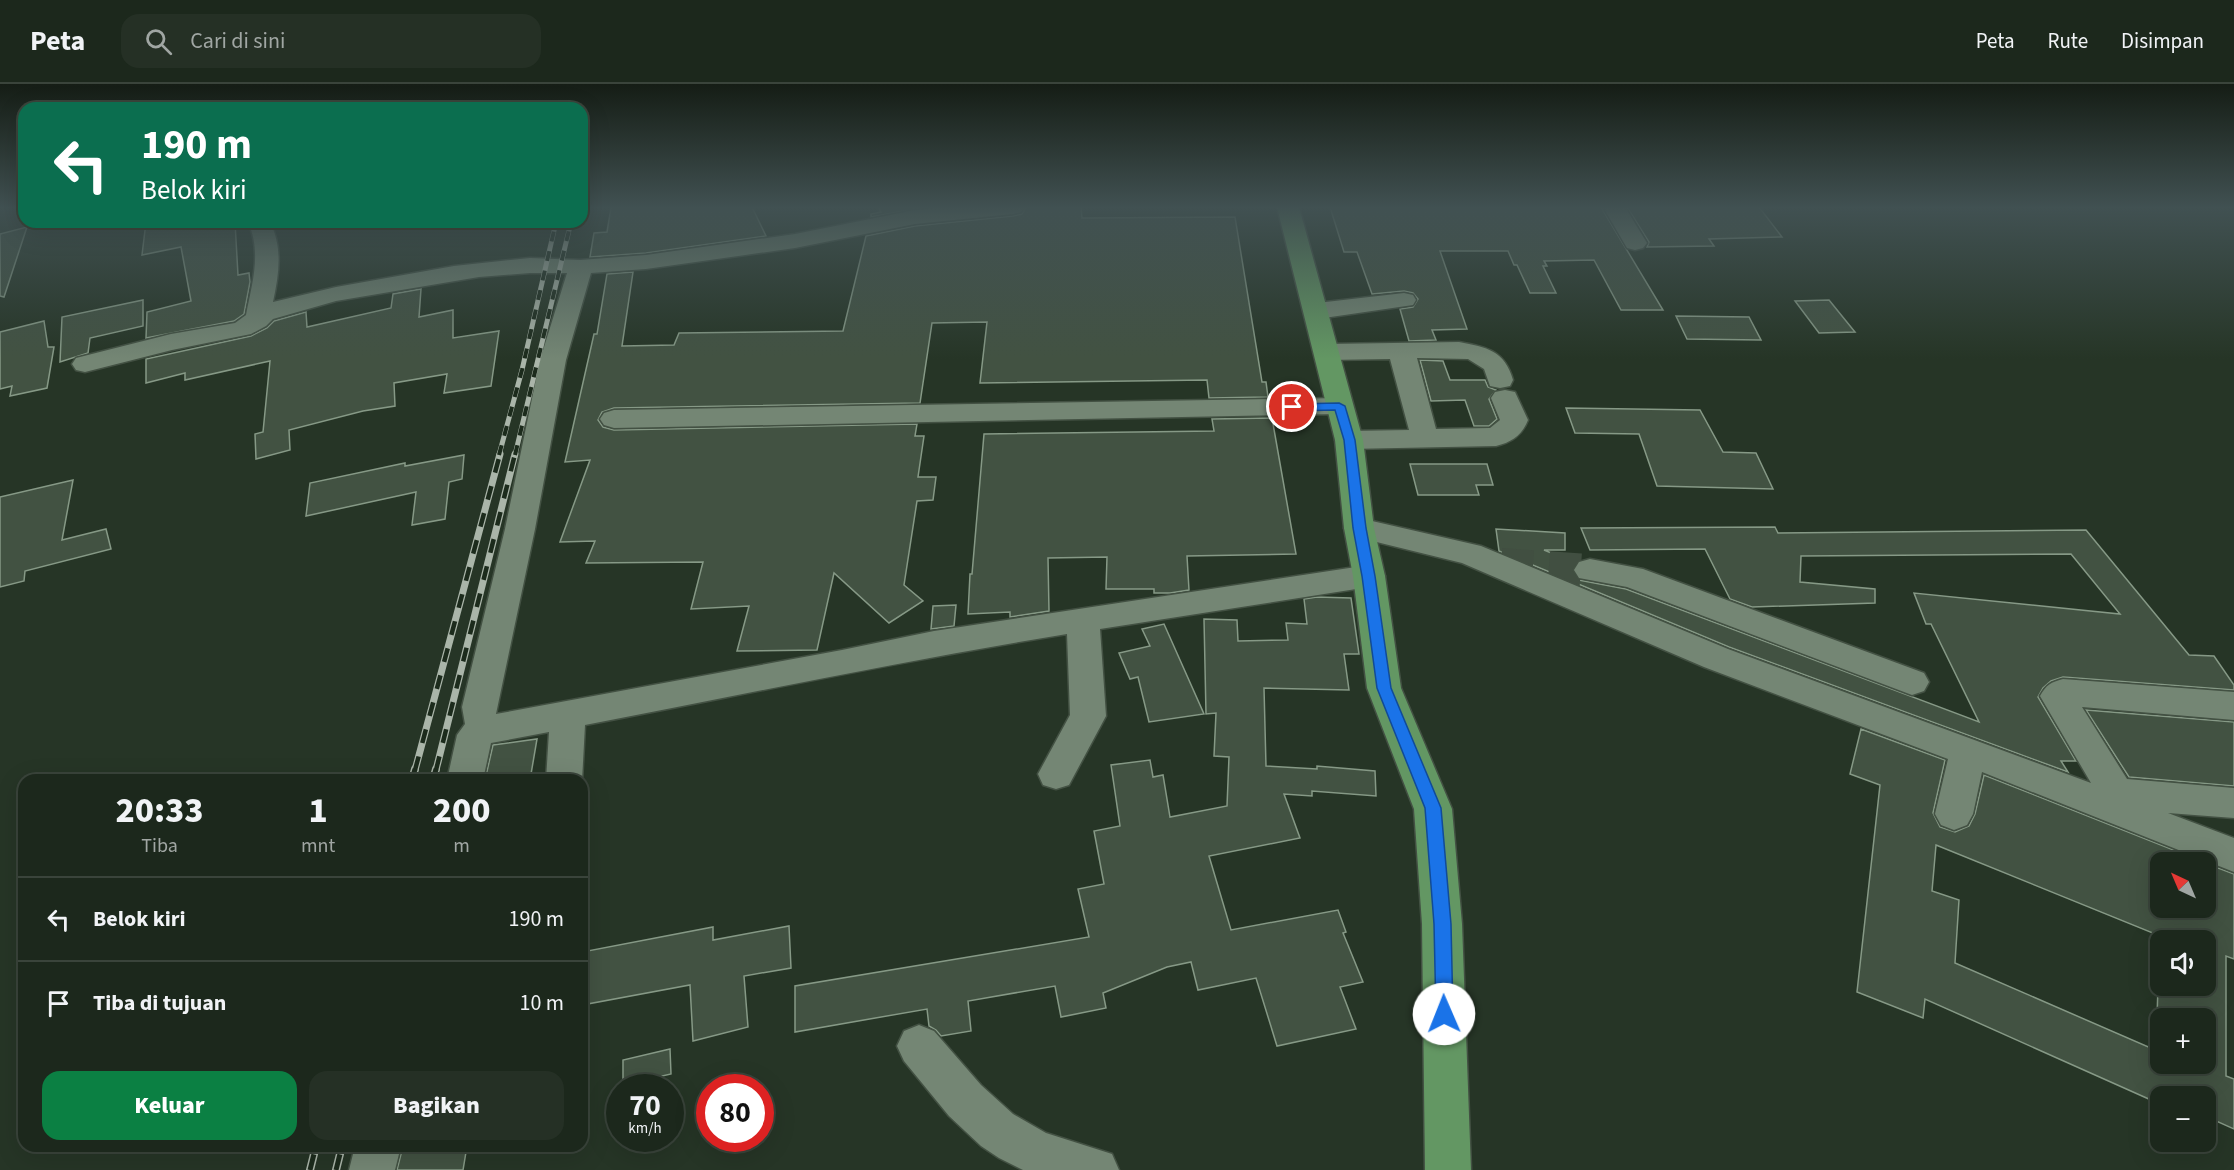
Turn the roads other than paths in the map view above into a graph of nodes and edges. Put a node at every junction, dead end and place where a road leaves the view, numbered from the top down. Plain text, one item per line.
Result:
1 (268, 258) edge
2 (677, 258) edge
3 (1300, 258) edge
4 (580, 267) junction
5 (1404, 300) dead end
6 (1317, 311) junction
7 (257, 321) junction
8 (1327, 352) junction
9 (1402, 353) junction
10 (85, 364) dead end
11 (1339, 406) junction
12 (614, 418) dead end
13 (1425, 439) junction
14 (1349, 440) junction
15 (1359, 528) junction
16 (1590, 570) tunnel mouth
17 (1369, 576) junction
18 (1083, 620) junction
19 (1912, 682) dead end
20 (2234, 706) edge
21 (568, 715) junction
22 (489, 727) junction
23 (1968, 751) junction
24 (466, 774) edge
25 (564, 774) edge
26 (1056, 774) dead end
27 (2119, 802) junction
28 (2234, 803) edge
29 (1954, 814) dead end
30 (2234, 855) edge
31 (919, 1046) dead end
32 (376, 1152) edge
33 (372, 1170) edge
34 (1096, 1170) edge
35 (1448, 1170) edge

1 - 7 street
2 - 4 street
3 - 6 highway
4 - 7 street
4 - 22 street
5 - 6 street
6 - 8 highway
7 - 10 street
8 - 9 street
8 - 11 highway
9 - 13 street
9 - 13 street
11 - 12 street
11 - 14 highway
13 - 14 street
14 - 15 highway
15 - 17 highway
15 - 23 street
16 - 19 street
17 - 18 street
17 - 35 highway
18 - 21 street
18 - 26 street
20 - 27 street
21 - 22 street
21 - 25 street
22 - 24 street
23 - 27 street
23 - 29 street
27 - 28 street
27 - 30 street
31 - 34 street
32 - 33 street

